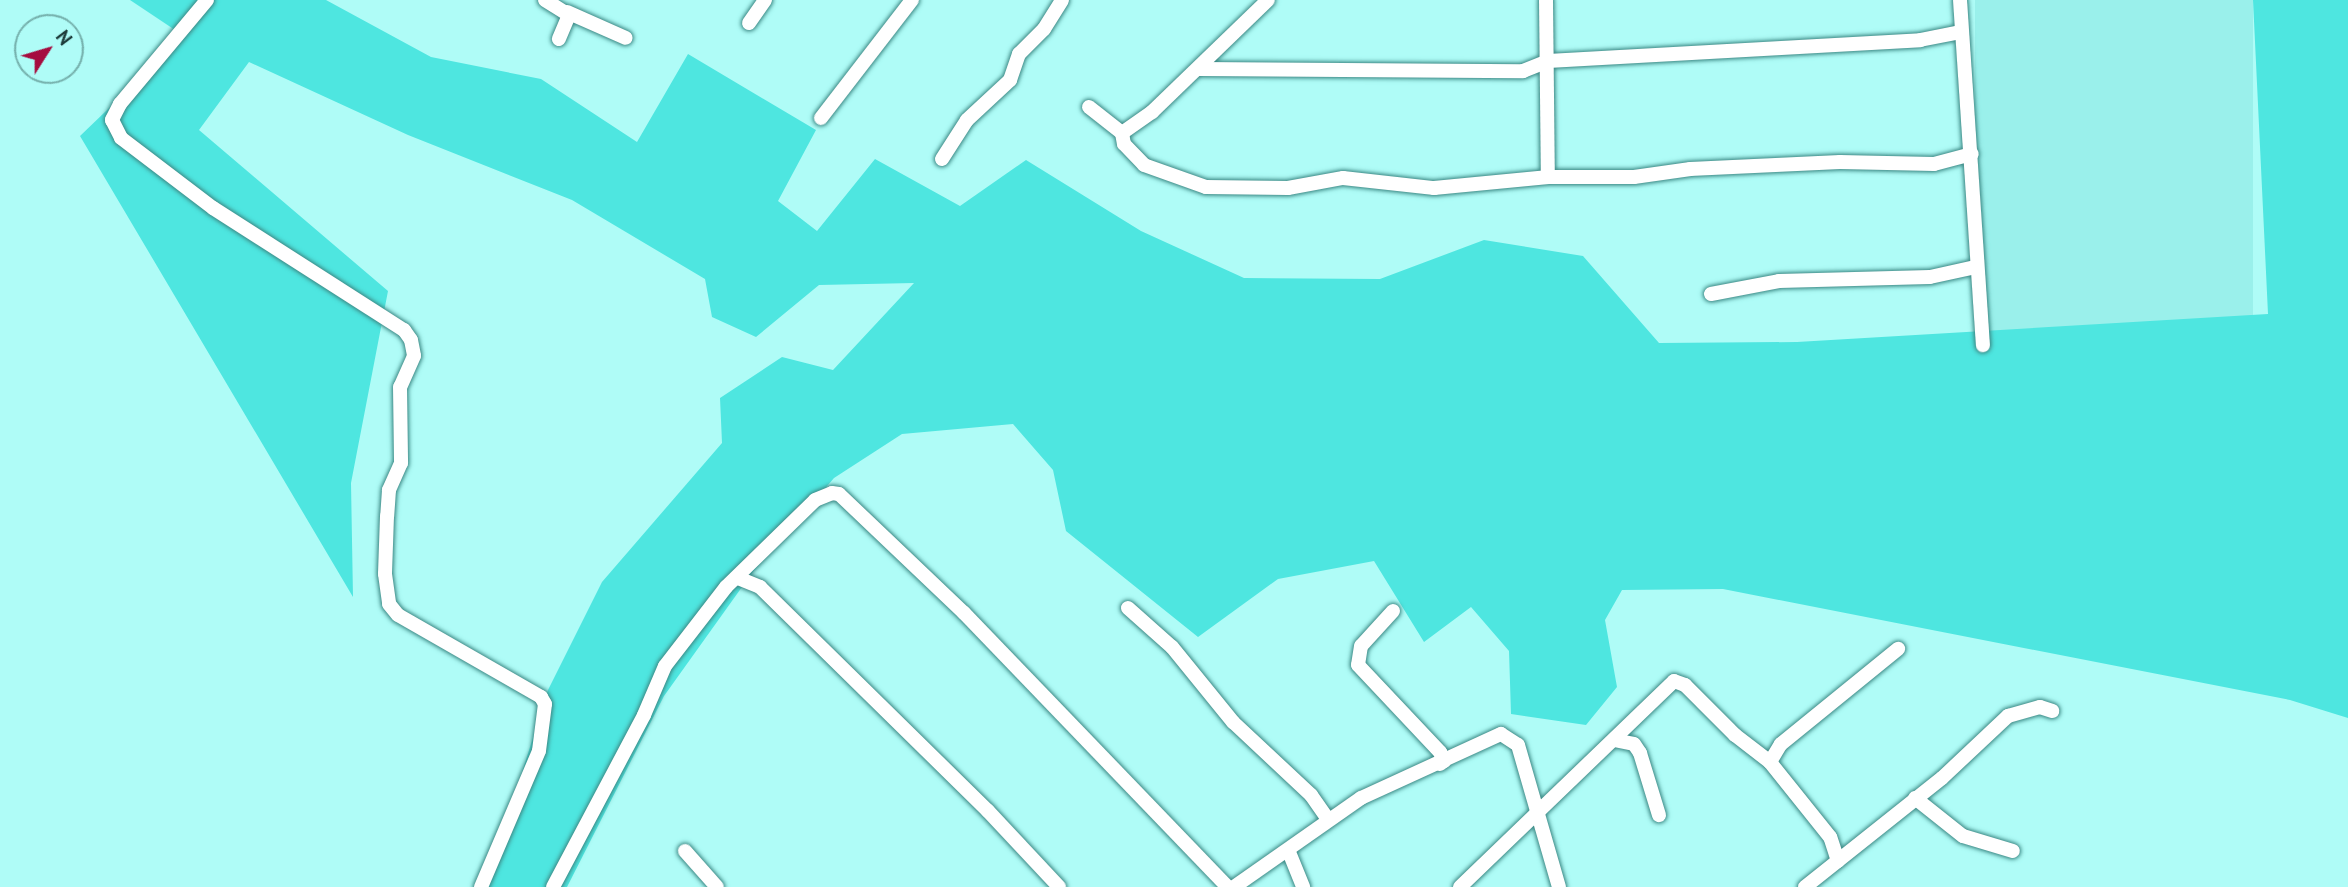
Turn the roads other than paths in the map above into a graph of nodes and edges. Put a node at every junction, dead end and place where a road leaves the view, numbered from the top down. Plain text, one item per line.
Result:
1 (207, 0) edge
2 (545, 0) edge
3 (765, 0) edge
4 (912, 0) edge
5 (1062, 0) edge
6 (1268, 0) edge
7 (1546, 0) edge
8 (1960, 0) edge
9 (567, 12) junction
10 (749, 23) dead end
11 (1961, 33) junction
12 (626, 38) dead end
13 (559, 39) dead end
14 (1548, 61) junction
15 (1199, 69) junction
16 (1089, 107) dead end
17 (821, 118) dead end
18 (1122, 133) junction
19 (1972, 154) junction
20 (942, 159) dead end
21 (1548, 177) junction
22 (1975, 267) junction
23 (1711, 294) dead end
24 (1983, 345) dead end
25 (738, 578) junction
26 (1128, 608) dead end
27 (1393, 611) dead end
28 (1898, 649) dead end
29 (2052, 711) dead end
30 (1614, 740) junction
31 (1770, 762) junction
32 (1440, 764) junction
33 (1915, 798) junction
34 (1538, 813) junction
35 (1659, 815) dead end
36 (1327, 818) junction
37 (685, 851) dead end
38 (2013, 851) dead end
39 (1289, 852) junction
40 (1838, 861) junction
41 (481, 887) edge
42 (553, 887) edge
43 (718, 887) edge
44 (1059, 887) edge
45 (1228, 887) edge
46 (1234, 887) edge
47 (1303, 887) edge
48 (1461, 887) edge
49 (1559, 887) edge
50 (1805, 887) edge

1 - 41 street
2 - 9 street
3 - 10 street
4 - 17 street
5 - 20 street
6 - 15 street
7 - 14 street
8 - 11 street
9 - 12 street
9 - 13 street
11 - 14 street
11 - 19 street
14 - 15 street
14 - 21 street
15 - 18 street
16 - 18 street
18 - 21 street
19 - 21 street
19 - 22 street
22 - 23 street
22 - 24 street
25 - 42 street
25 - 44 street
25 - 45 street
26 - 36 street
27 - 32 street
28 - 31 street
29 - 33 street
30 - 31 street
30 - 34 street
30 - 35 street
31 - 40 street
32 - 34 street
32 - 36 street
33 - 38 street
33 - 40 street
34 - 48 street
34 - 49 street
36 - 39 street
37 - 43 street
39 - 46 street
39 - 47 street
40 - 50 street

